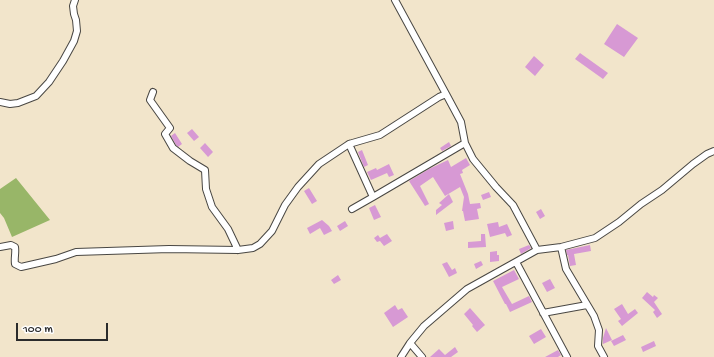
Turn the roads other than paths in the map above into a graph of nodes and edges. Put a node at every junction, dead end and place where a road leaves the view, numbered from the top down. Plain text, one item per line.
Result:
1 (75, 0) edge
2 (395, 0) edge
3 (153, 92) dead end
4 (446, 94) junction
5 (0, 102) edge
6 (465, 142) junction
7 (349, 144) junction
8 (714, 151) edge
9 (373, 197) junction
10 (352, 209) dead end
11 (0, 247) edge
12 (561, 247) junction
13 (238, 250) junction
14 (537, 250) junction
15 (516, 262) junction
16 (587, 305) junction
17 (543, 313) junction
18 (410, 343) junction
19 (401, 357) edge
20 (422, 357) edge
21 (566, 357) edge
22 (604, 357) edge

1 - 5 street
2 - 4 street
3 - 13 street
4 - 6 street
4 - 7 street
6 - 9 street
6 - 14 street
7 - 9 street
7 - 13 street
8 - 12 street
9 - 10 street
11 - 13 street
12 - 14 street
12 - 16 street
14 - 15 street
15 - 17 street
15 - 18 street
16 - 17 street
16 - 22 street
17 - 21 street
18 - 19 street
18 - 20 street

